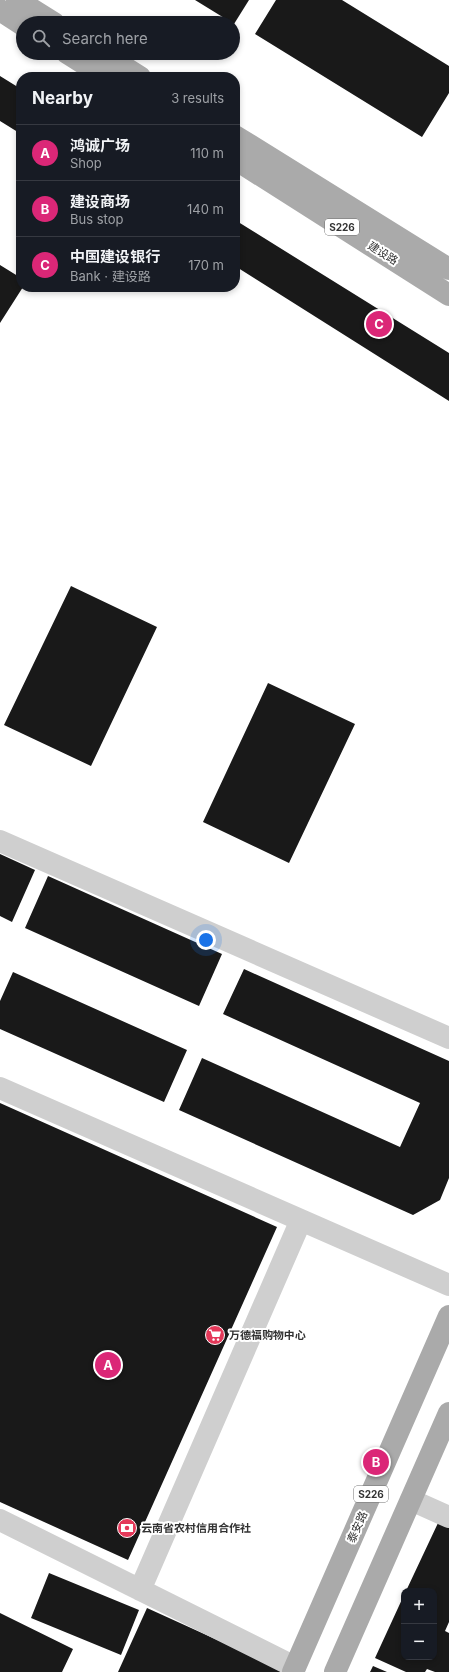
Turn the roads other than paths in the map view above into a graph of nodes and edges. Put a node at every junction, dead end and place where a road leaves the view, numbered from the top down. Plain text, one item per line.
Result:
1 (17, 0) edge
2 (0, 10) edge
3 (43, 16) edge
4 (16, 20) edge
5 (78, 60) edge
6 (113, 60) edge
7 (97, 72) edge
8 (132, 72) edge
9 (240, 139) edge
10 (240, 162) edge
11 (449, 269) edge
12 (449, 295) edge
13 (0, 841) edge
14 (449, 1038) edge
15 (0, 1088) edge
16 (301, 1220) junction
17 (449, 1285) edge
18 (449, 1316) edge
19 (449, 1413) edge
20 (411, 1500) junction
21 (449, 1517) edge
22 (0, 1520) edge
23 (140, 1590) junction
24 (294, 1670) edge
25 (336, 1672) edge

1 - 3 main road
2 - 4 main road
5 - 7 main road
6 - 8 main road
9 - 11 main road, 建设路 / S226
10 - 12 main road, 建设路 / S226
13 - 14 street
15 - 16 street
16 - 17 street
16 - 23 street
18 - 24 main road, 泰安路 / S226
19 - 20 main road
20 - 21 street
20 - 25 main road
22 - 23 street
23 - 24 street

